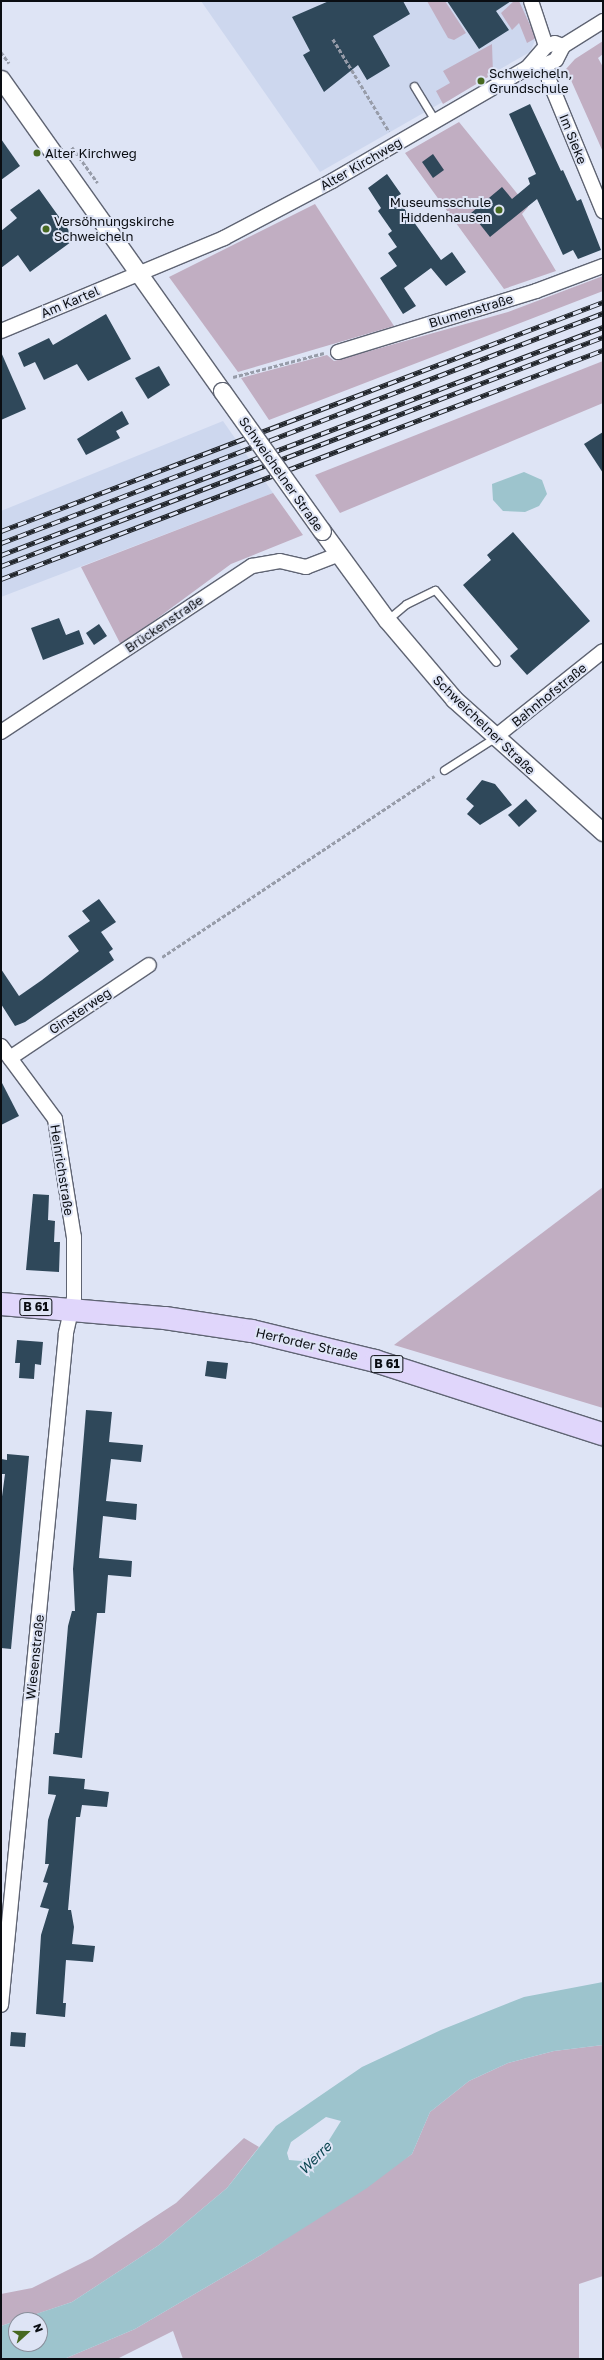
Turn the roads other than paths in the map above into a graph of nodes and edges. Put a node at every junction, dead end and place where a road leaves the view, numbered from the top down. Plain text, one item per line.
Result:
1 (531, 1) edge
2 (603, 21) edge
3 (546, 46) junction
4 (563, 46) junction
5 (533, 64) junction
6 (547, 66) junction
7 (1, 79) edge
8 (414, 86) dead end
9 (436, 122) junction
10 (603, 211) edge
11 (603, 266) edge
12 (140, 273) junction
13 (1, 331) edge
14 (338, 352) road end
15 (338, 555) junction
16 (386, 620) junction
17 (603, 651) edge
18 (496, 662) dead end
19 (1, 732) edge
20 (494, 738) junction
21 (444, 770) road end
22 (603, 832) edge
23 (149, 965) road end
24 (1, 1046) edge
25 (10, 1058) junction
26 (1, 1304) edge
27 (72, 1310) junction
28 (603, 1434) edge
29 (4, 1934) edge
30 (1, 2005) edge

1 - 3 street
2 - 4 street
3 - 4 street
3 - 5 street, Alter Kirchweg
4 - 6 street
5 - 6 street
5 - 9 street, Alter Kirchweg
6 - 10 street, Im Sieke
7 - 12 street, Schweichelner Straße
8 - 9 lane
9 - 12 street, Alter Kirchweg
11 - 14 street, Blumenstraße
12 - 13 street, Am Kartel
12 - 15 street, Schweichelner Straße, bridge
15 - 16 street, Schweichelner Straße
15 - 19 street, Brückenstraße
16 - 18 lane
16 - 20 street, Schweichelner Straße
17 - 20 street, Bahnhofstraße
20 - 21 lane
20 - 22 street, Schweichelner Straße
23 - 25 street, Ginsterweg
24 - 25 street, Heinrichstraße
25 - 27 street, Heinrichstraße
26 - 27 main road, Herforder Straße / B 61
27 - 28 main road, Herforder Straße / B 61
27 - 29 street, Wiesenstraße
29 - 30 street, Wiesenstraße

